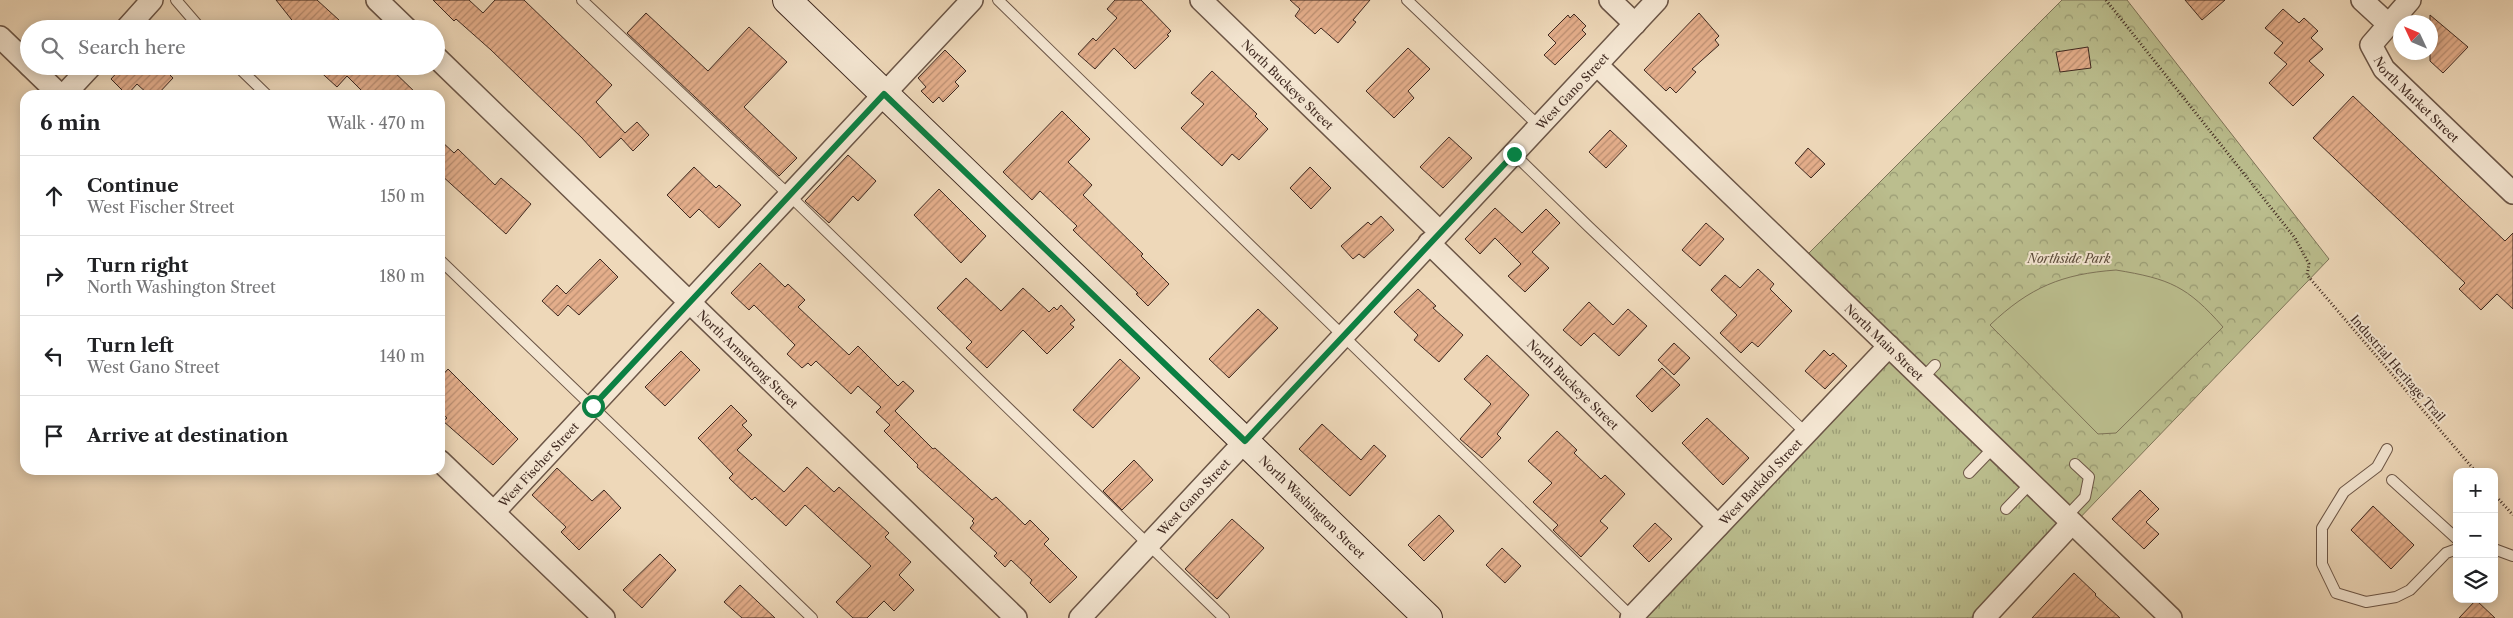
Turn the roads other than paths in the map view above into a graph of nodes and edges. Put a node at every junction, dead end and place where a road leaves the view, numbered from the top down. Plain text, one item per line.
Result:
1 (152, 0) edge
2 (176, 0) edge
3 (377, 0) edge
4 (582, 0) edge
5 (787, 0) edge
6 (972, 0) edge
7 (998, 0) edge
8 (1202, 0) edge
9 (1407, 0) edge
10 (1610, 0) edge
11 (1657, 0) edge
12 (2362, 0) edge
13 (2410, 0) edge
14 (134, 20) edge
15 (193, 20) edge
16 (398, 20) edge
17 (1634, 24) junction
18 (2387, 24) junction
19 (0, 37) edge
20 (20, 56) edge
21 (1597, 65) junction
22 (445, 67) edge
23 (40, 75) edge
24 (83, 75) edge
25 (246, 75) edge
26 (55, 90) edge
27 (69, 90) edge
28 (262, 90) edge
29 (884, 94) junction
30 (1540, 127) junction
31 (1514, 154) junction
32 (2513, 193) edge
33 (788, 194) junction
34 (1434, 237) junction
35 (445, 265) edge
36 (690, 304) junction
37 (1345, 336) junction
38 (1889, 346) junction
39 (593, 406) junction
40 (1807, 434) junction
41 (1245, 441) junction
42 (1994, 447) junction
43 (2387, 449) dead end
44 (2076, 464) dead end
45 (445, 465) edge
46 (1969, 473) dead end
47 (2392, 480) dead end
48 (2031, 483) junction
49 (2006, 509) dead end
50 (494, 512) junction
51 (2069, 520) junction
52 (1718, 526) junction
53 (2453, 536) edge
54 (1148, 545) junction
55 (2453, 550) edge
56 (2498, 550) edge
57 (2513, 556) edge
58 (1631, 617) edge
59 (1987, 617) edge
60 (604, 618) edge
61 (812, 618) edge
62 (1016, 618) edge
63 (1080, 618) edge
64 (1224, 618) edge
65 (1428, 618) edge
66 (2171, 618) edge

1 - 14 street
2 - 15 lane
3 - 16 street
4 - 33 lane
5 - 29 main road, North Washington Street
6 - 29 street, West Fischer Street
7 - 37 lane
8 - 34 street, North Buckeye Street
9 - 30 lane
10 - 17 street
11 - 17 street, West Gano Street
12 - 18 street
13 - 18 street
17 - 21 street, West Gano Street
18 - 32 street, North Market Street
19 - 20 street
21 - 30 street, West Gano Street
21 - 38 street, North Main Street
22 - 36 street, North Armstrong Street
23 - 26 street
24 - 27 street
25 - 28 lane
29 - 33 street, West Fischer Street
29 - 41 main road, North Washington Street
30 - 31 street, West Gano Street
31 - 34 street, West Gano Street
31 - 40 lane
33 - 36 street, West Fischer Street
33 - 54 lane
34 - 37 street, West Gano Street
34 - 52 street, North Buckeye Street
35 - 39 lane
36 - 39 street, West Fischer Street
36 - 62 street, North Armstrong Street
37 - 41 street, West Gano Street
37 - 58 lane
38 - 40 street, West Barkdol Street
38 - 42 street, North Main Street
39 - 50 street, West Fischer Street
39 - 61 lane
40 - 52 street, West Barkdol Street
41 - 54 street, West Gano Street
41 - 65 main road, North Washington Street
42 - 46 lane
42 - 48 street, North Main Street
43 - 55 lane
44 - 51 lane
45 - 50 street
47 - 53 lane
48 - 49 lane
48 - 51 street, North Main Street
50 - 60 street
51 - 59 street
51 - 66 street, North Main Street
52 - 58 street, West Barkdol Street
54 - 63 street, West Gano Street
54 - 64 lane
56 - 57 lane

